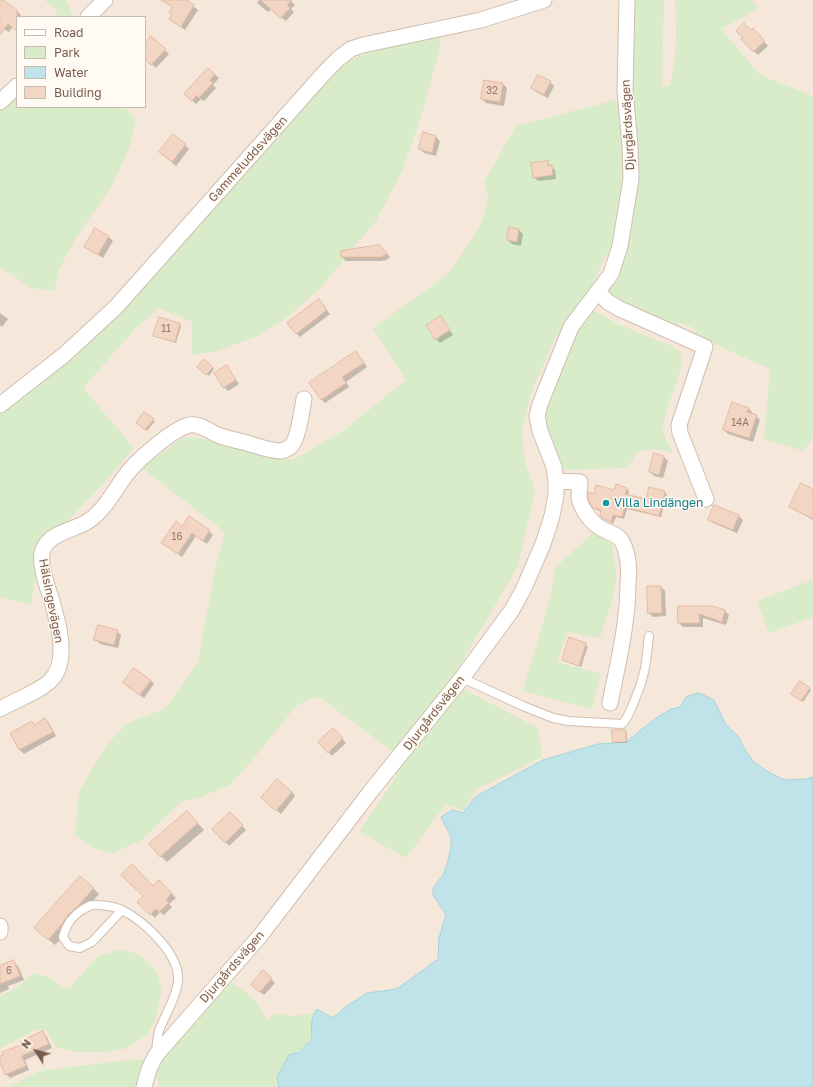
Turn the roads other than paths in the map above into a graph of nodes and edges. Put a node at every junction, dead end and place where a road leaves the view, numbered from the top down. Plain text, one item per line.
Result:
1 (105, 0) edge
2 (544, 0) edge
3 (627, 0) edge
4 (89, 16) edge
5 (16, 87) edge
6 (0, 102) edge
7 (598, 292) junction
8 (304, 399) dead end
9 (0, 405) edge
10 (556, 481) junction
11 (706, 499) dead end
12 (649, 636) dead end
13 (462, 678) junction
14 (610, 703) dead end
15 (0, 709) edge
16 (122, 910) junction
17 (0, 926) edge
18 (0, 932) edge
19 (156, 1055) junction
20 (144, 1087) edge

1 - 4 street
2 - 9 street, Gammeluddsvägen
3 - 7 street, Djurgårdsvägen
5 - 6 street
7 - 10 street, Djurgårdsvägen
7 - 11 street
8 - 15 street, Hälsingevägen
10 - 13 street, Djurgårdsvägen
10 - 14 street
12 - 13 lane
13 - 19 street, Djurgårdsvägen
16 - 16 lane
16 - 19 lane
17 - 18 street
19 - 20 street, Djurgårdsvägen

